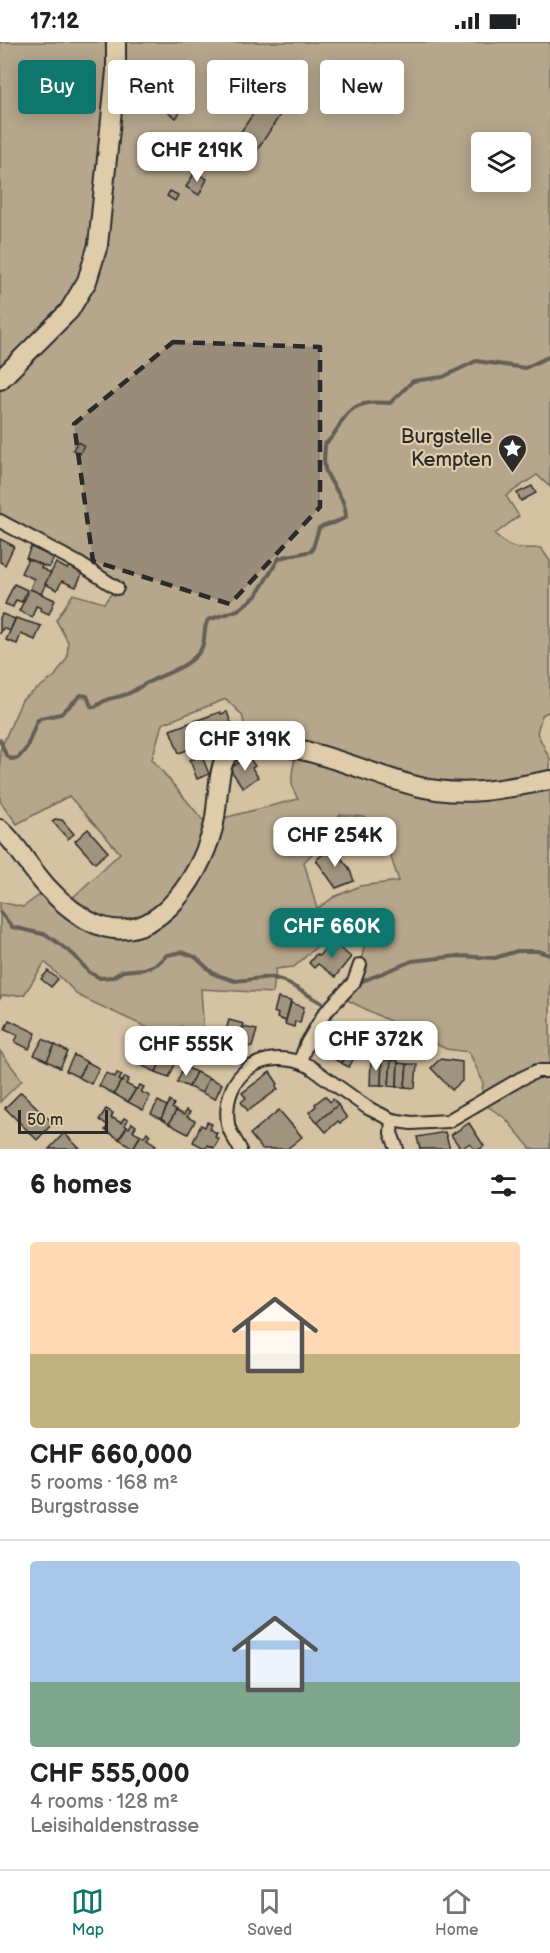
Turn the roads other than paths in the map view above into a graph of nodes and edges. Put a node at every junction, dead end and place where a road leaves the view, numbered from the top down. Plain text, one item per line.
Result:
1 (116, 42) edge
2 (0, 380) edge
3 (0, 521) edge
4 (117, 588) dead end
5 (550, 780) edge
6 (0, 829) edge
7 (360, 965) dead end
8 (300, 1061) junction
9 (550, 1071) edge
10 (392, 1120) junction
11 (240, 1149) edge
12 (397, 1149) edge

1 - 2 street
3 - 4 street
5 - 6 street
7 - 8 street
8 - 10 street
8 - 11 street
9 - 10 street
10 - 12 street

